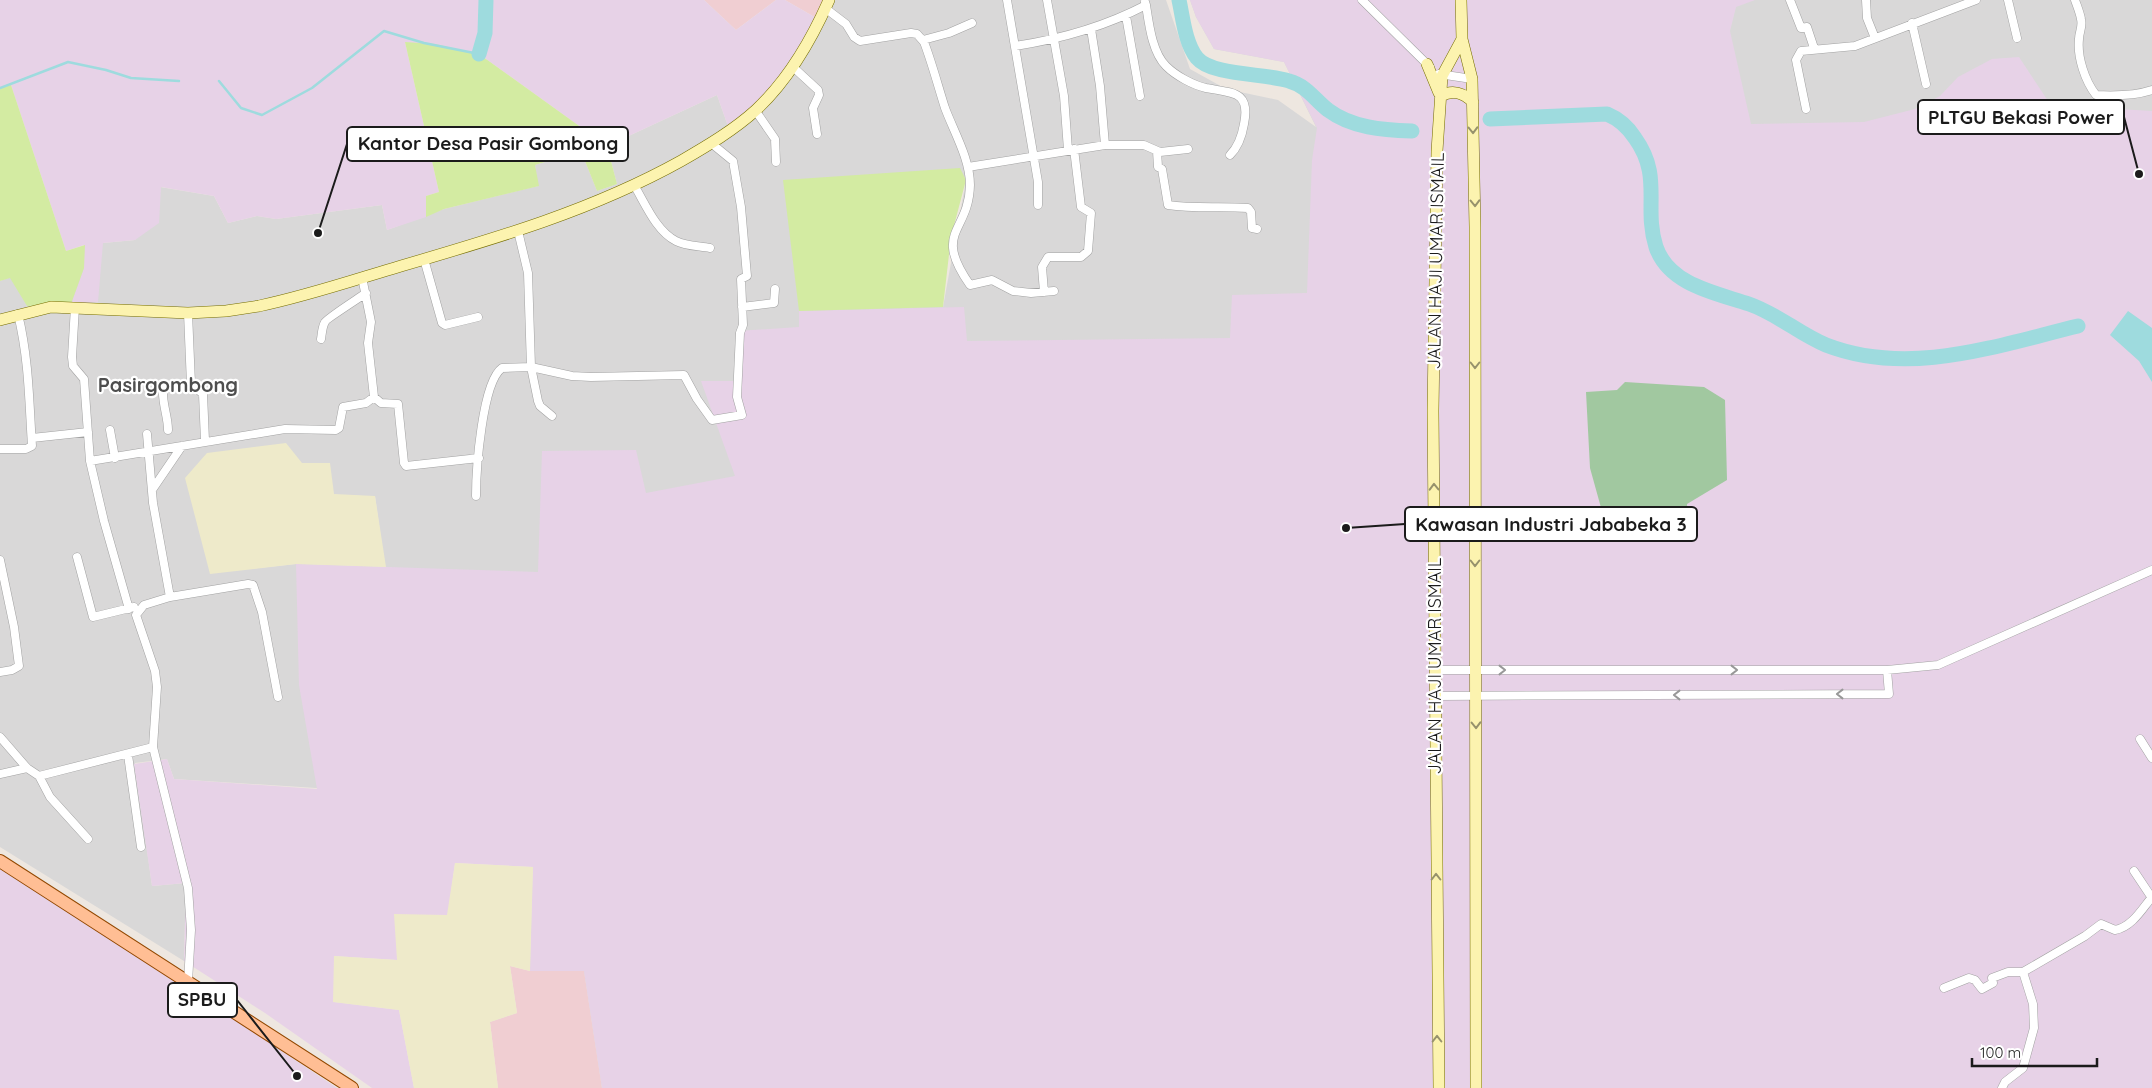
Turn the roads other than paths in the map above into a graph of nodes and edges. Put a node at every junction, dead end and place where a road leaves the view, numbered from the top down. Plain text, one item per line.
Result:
1 (1007, 0) edge
2 (1047, 0) edge
3 (1362, 0) edge
4 (1461, 0) edge
5 (1790, 0) edge
6 (1866, 0) edge
7 (1976, 0) edge
8 (2008, 0) edge
9 (2075, 0) edge
10 (1145, 3) edge
11 (827, 4) edge
12 (1126, 16) junction
13 (972, 23) dead end
14 (1912, 23) junction
15 (1091, 29) junction
16 (1875, 38) junction
17 (2017, 38) dead end
18 (1462, 39) junction
19 (923, 40) junction
20 (1054, 40) junction
21 (1015, 46) junction
22 (1814, 48) junction
23 (1427, 64) junction
24 (793, 67) junction
25 (1442, 76) junction
26 (1472, 80) junction
27 (1926, 84) dead end
28 (2152, 90) edge
29 (1140, 96) dead end
30 (1441, 101) junction
31 (1473, 104) junction
32 (1806, 109) dead end
33 (756, 110) junction
34 (817, 134) dead end
35 (711, 143) junction
36 (1105, 145) junction
37 (1188, 149) dead end
38 (1071, 150) junction
39 (1157, 151) junction
40 (1230, 155) dead end
41 (1032, 157) junction
42 (776, 162) dead end
43 (968, 167) junction
44 (634, 185) junction
45 (1038, 205) dead end
46 (1257, 229) dead end
47 (518, 231) junction
48 (710, 248) dead end
49 (424, 259) junction
50 (362, 277) junction
51 (775, 289) dead end
52 (1054, 291) dead end
53 (1044, 292) junction
54 (366, 293) junction
55 (75, 307) junction
56 (742, 307) junction
57 (188, 313) junction
58 (18, 314) junction
59 (478, 317) dead end
60 (0, 320) edge
61 (321, 339) dead end
62 (531, 367) junction
63 (191, 384) junction
64 (374, 397) junction
65 (552, 416) dead end
66 (110, 430) dead end
67 (168, 430) dead end
68 (88, 432) junction
69 (148, 434) dead end
70 (32, 438) junction
71 (205, 441) junction
72 (182, 446) junction
73 (0, 449) edge
74 (148, 453) junction
75 (115, 458) junction
76 (479, 458) junction
77 (90, 461) junction
78 (152, 490) junction
79 (476, 496) dead end
80 (77, 557) dead end
81 (0, 560) edge
82 (2152, 570) edge
83 (170, 597) junction
84 (133, 610) junction
85 (1436, 670) junction
86 (1475, 670) junction
87 (1887, 670) junction
88 (0, 672) edge
89 (1436, 696) junction
90 (1476, 696) junction
91 (278, 697) dead end
92 (0, 737) edge
93 (2140, 739) dead end
94 (153, 747) junction
95 (2151, 751) edge
96 (128, 755) junction
97 (27, 768) junction
98 (0, 774) edge
99 (39, 776) junction
100 (88, 839) dead end
101 (142, 847) dead end
102 (0, 861) edge
103 (2134, 871) dead end
104 (2152, 897) edge
105 (2022, 972) junction
106 (188, 982) junction
107 (1944, 988) dead end
108 (352, 1088) edge
109 (1439, 1088) edge
110 (1476, 1088) edge
111 (2002, 1088) edge

1 - 21 street
2 - 20 street
3 - 23 street
4 - 18 main road, JALAN HAJI UMAR ISMAIL
5 - 22 street
6 - 16 street
7 - 14 street
8 - 17 street
9 - 28 street
10 - 12 street
10 - 40 street
11 - 19 street
11 - 24 main road
12 - 15 street
12 - 29 street
13 - 19 street
14 - 16 street
14 - 27 street
15 - 20 street
15 - 36 street
16 - 22 street
18 - 25 main road, JALAN HAJI UMAR ISMAIL
18 - 26 main road, JALAN HAJI UMAR ISMAIL
19 - 43 street
20 - 21 street
20 - 38 street
21 - 41 street
22 - 32 street
23 - 25 street
23 - 30 main road
24 - 33 main road
24 - 34 street
25 - 26 street
25 - 30 main road, JALAN HAJI UMAR ISMAIL
26 - 31 main road, JALAN HAJI UMAR ISMAIL
30 - 31 main road
85 -> 30 main road, JALAN HAJI UMAR ISMAIL
31 -> 86 main road, JALAN HAJI UMAR ISMAIL
33 - 35 main road
33 - 42 street
35 - 44 main road
35 - 56 street
36 - 38 street
36 - 39 street
37 - 39 street
38 - 41 street
38 - 53 street
39 - 46 street
41 - 43 street
41 - 45 street
43 - 53 street
44 - 47 main road
44 - 48 street
47 - 49 main road
47 - 62 street
49 - 50 main road
49 - 59 street
50 - 54 street
50 - 57 main road
51 - 56 street
52 - 53 street
54 - 61 street
54 - 64 street
55 - 57 main road
55 - 58 main road
55 - 68 street
56 - 62 street
57 - 63 street
58 - 60 main road
58 - 70 street
62 - 65 street
62 - 76 street
63 - 67 street
63 - 71 street
64 - 71 street
64 - 76 street
66 - 75 street
68 - 70 street
68 - 77 street
69 - 74 street
70 - 73 street
71 - 72 street
72 - 74 street
72 - 78 street
74 - 75 street
74 - 78 street
75 - 77 street
76 - 79 street
77 - 84 street
78 - 83 street
80 - 84 street
81 - 88 street
82 - 87 street
83 - 84 street
83 - 91 street
84 - 94 street
85 - 86 street
85 - 89 main road, JALAN HAJI UMAR ISMAIL
86 -> 87 street
86 - 90 main road, JALAN HAJI UMAR ISMAIL
87 -> 90 street
89 - 90 street
109 -> 89 main road, JALAN HAJI UMAR ISMAIL
90 -> 110 main road, JALAN HAJI UMAR ISMAIL
92 - 97 street
93 - 95 street
94 - 96 street
94 - 106 street
96 - 99 street
96 - 101 street
97 - 98 street
97 - 99 street
99 - 100 street
102 - 106 main road
103 - 104 street
104 - 105 street
105 - 107 street
105 - 111 street
106 - 108 main road

